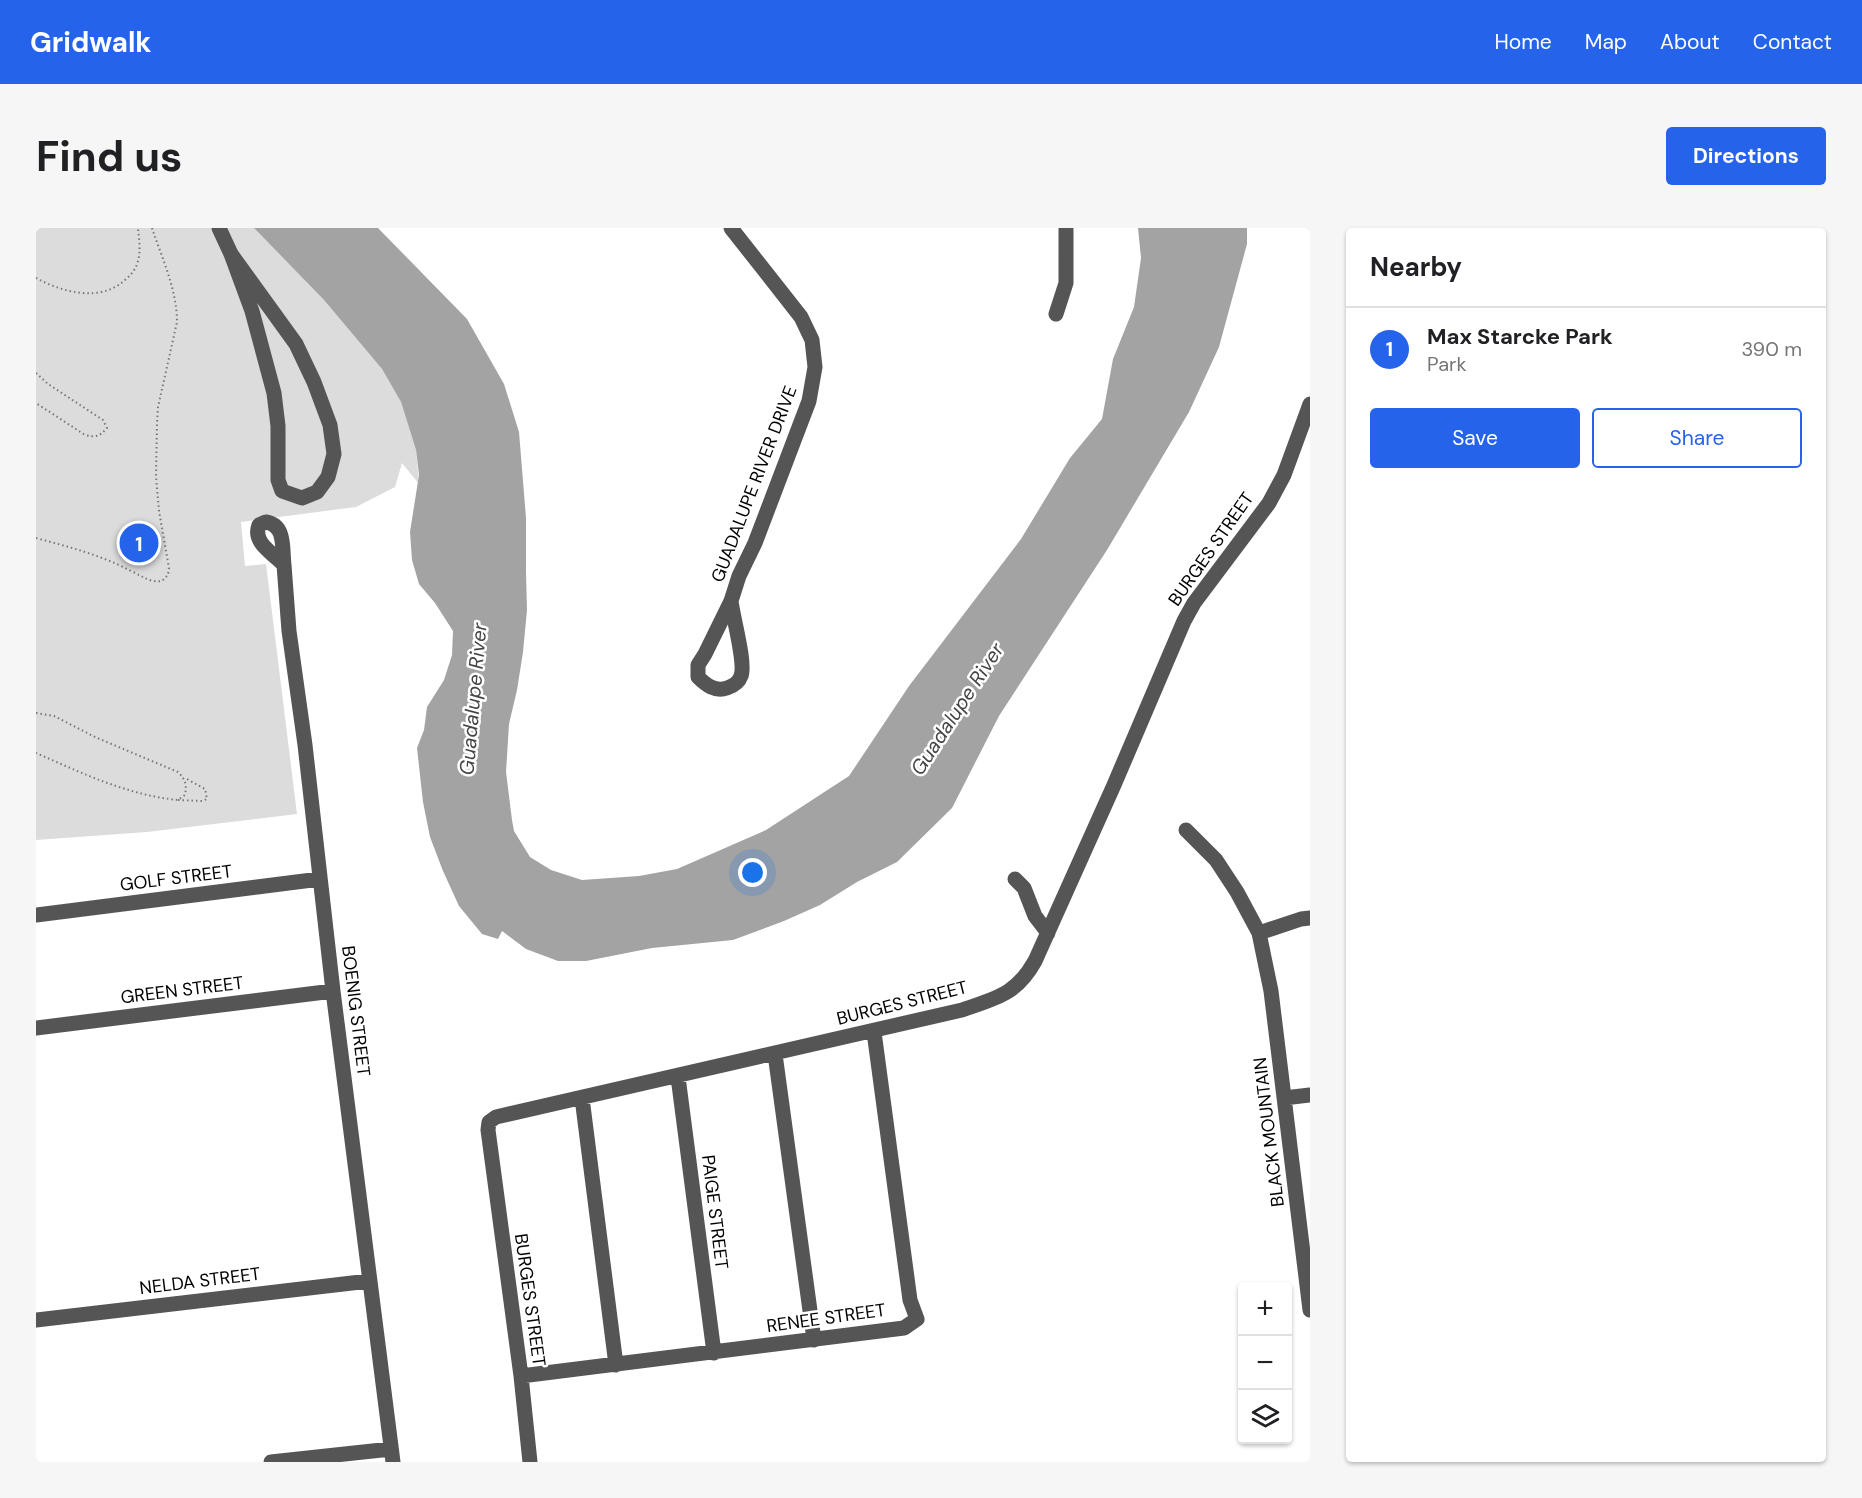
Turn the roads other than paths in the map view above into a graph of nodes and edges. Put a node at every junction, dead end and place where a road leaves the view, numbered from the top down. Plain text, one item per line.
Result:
1 (219, 228) edge
2 (730, 228) edge
3 (1066, 228) edge
4 (231, 254) junction
5 (1056, 314) dead end
6 (284, 325) junction
7 (259, 337) junction
8 (1310, 404) edge
9 (284, 565) dead end
10 (731, 601) junction
11 (1186, 830) dead end
12 (320, 879) junction
13 (1015, 879) dead end
14 (36, 915) edge
15 (1310, 918) edge
16 (1048, 933) junction
17 (1259, 933) junction
18 (333, 991) junction
19 (36, 1028) edge
20 (874, 1032) junction
21 (775, 1054) junction
22 (678, 1077) junction
23 (1310, 1095) edge
24 (582, 1098) junction
25 (1284, 1098) junction
26 (1307, 1265) edge
27 (369, 1281) junction
28 (1310, 1310) edge
29 (36, 1320) edge
30 (814, 1340) junction
31 (714, 1353) junction
32 (616, 1365) junction
33 (521, 1376) junction
34 (392, 1455) edge
35 (271, 1462) edge
36 (530, 1462) edge

1 - 4 street
2 - 10 street, GUADALUPE RIVER DRIVE
3 - 5 street
4 - 6 street
4 - 7 street
6 - 7 street
6 - 7 street
8 - 16 street, BURGES STREET
9 - 12 street, BOENIG STREET
10 - 10 street, GUADALUPE RIVER DRIVE
11 - 17 street, BLACK MOUNTAIN
12 - 14 street, GOLF STREET
12 - 18 street, BOENIG STREET
13 - 16 street
15 - 17 street
16 - 20 street, BURGES STREET
17 - 25 street, BLACK MOUNTAIN
18 - 19 street, GREEN STREET
18 - 27 street, BOENIG STREET
20 - 21 street, BURGES STREET
20 - 30 street, RENEE STREET
21 - 22 street, BURGES STREET
21 - 30 street
22 - 24 street, BURGES STREET
22 - 31 street, PAIGE STREET
23 - 25 street
24 - 32 street
24 - 33 street, BURGES STREET
25 - 26 street, BLACK MOUNTAIN
26 - 28 street, BLACK MOUNTAIN
27 - 29 street, NELDA STREET
27 - 34 street, BOENIG STREET
30 - 31 street, RENEE STREET
31 - 32 street, RENEE STREET
32 - 33 street, RENEE STREET
33 - 36 street, BURGES STREET
34 - 35 street

